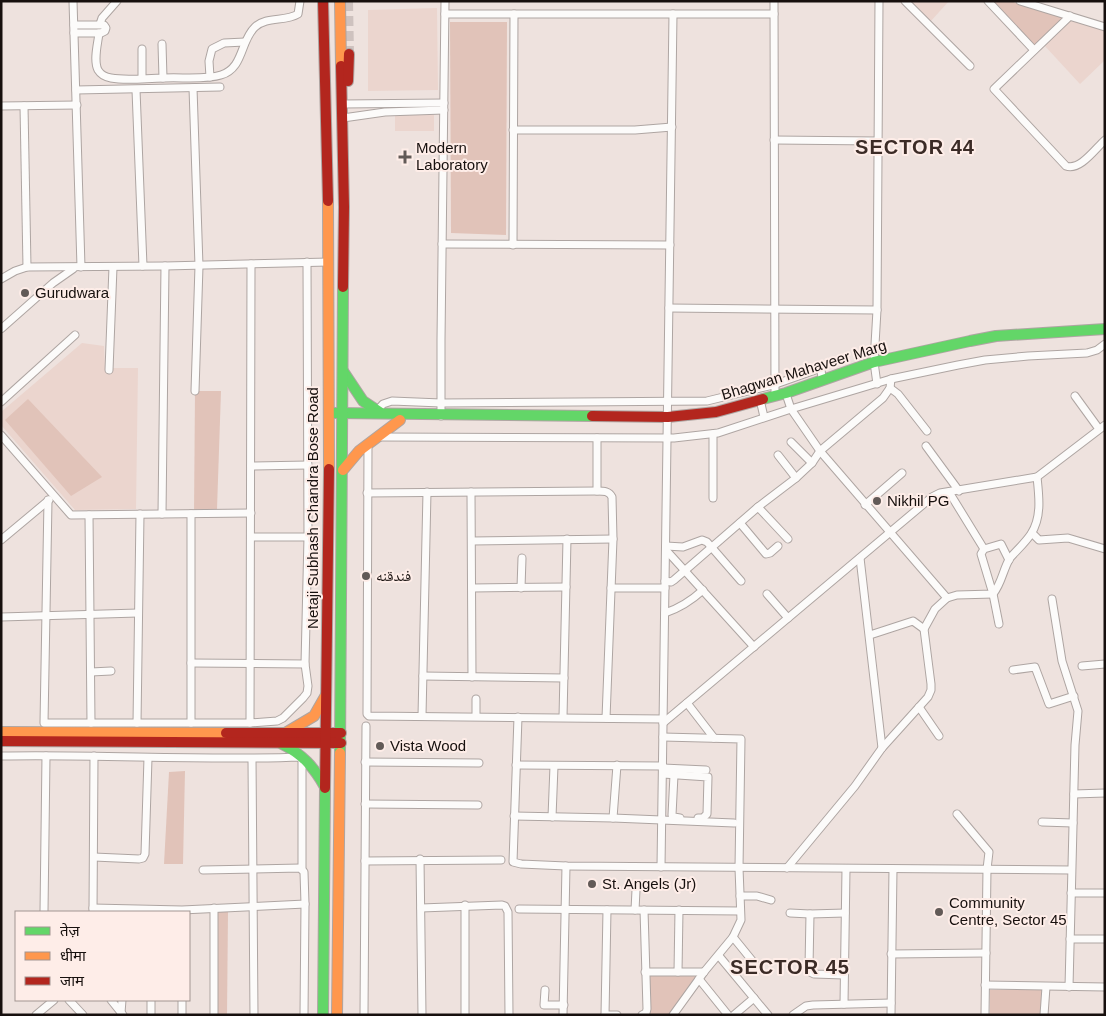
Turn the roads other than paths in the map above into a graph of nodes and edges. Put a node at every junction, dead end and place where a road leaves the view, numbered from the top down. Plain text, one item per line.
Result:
1 (73, 1) edge
2 (117, 1) edge
3 (300, 1) edge
4 (323, 1) edge
5 (340, 1) edge
6 (445, 1) edge
7 (774, 1) edge
8 (879, 1) edge
9 (905, 1) edge
10 (988, 1) edge
11 (1020, 1) edge
12 (445, 14) junction
13 (514, 14) junction
14 (674, 14) junction
15 (774, 14) junction
16 (1070, 16) junction
17 (74, 24) junction
18 (100, 24) junction
19 (1105, 27) edge
20 (74, 33) junction
21 (99, 33) junction
22 (245, 42) junction
23 (162, 44) dead end
24 (142, 49) dead end
25 (1034, 50) junction
26 (350, 54) tunnel mouth
27 (970, 66) dead end
28 (210, 77) junction
29 (142, 78) junction
30 (163, 78) junction
31 (220, 87) dead end
32 (193, 88) junction
33 (76, 90) junction
34 (136, 90) junction
35 (343, 101) junction
36 (76, 105) junction
37 (1, 106) edge
38 (24, 106) junction
39 (444, 107) junction
40 (343, 118) junction
41 (672, 127) junction
42 (513, 130) junction
43 (774, 140) junction
44 (1105, 140) edge
45 (878, 141) junction
46 (442, 244) junction
47 (513, 244) junction
48 (670, 245) junction
49 (308, 262) junction
50 (329, 262) junction
51 (252, 264) junction
52 (143, 266) junction
53 (165, 266) junction
54 (199, 266) junction
55 (113, 267) junction
56 (27, 268) junction
57 (78, 268) junction
58 (1, 279) edge
59 (669, 308) junction
60 (774, 308) junction
61 (876, 310) junction
62 (1105, 328) edge
63 (1, 330) edge
64 (1105, 333) edge
65 (75, 335) dead end
66 (1105, 344) edge
67 (329, 351) junction
68 (342, 352) junction
69 (875, 365) junction
70 (109, 370) dead end
71 (342, 371) junction
72 (891, 380) junction
73 (877, 384) junction
74 (890, 388) junction
75 (774, 390) junction
76 (195, 391) dead end
77 (1075, 396) dead end
78 (787, 397) junction
79 (1, 402) edge
80 (668, 402) junction
81 (441, 403) junction
82 (761, 404) junction
83 (791, 409) junction
84 (381, 413) junction
85 (329, 416) junction
86 (342, 416) junction
87 (441, 416) junction
88 (764, 417) junction
89 (668, 419) junction
90 (400, 420) junction
91 (1102, 427) edge
92 (927, 431) dead end
93 (713, 434) junction
94 (1, 435) edge
95 (378, 437) junction
96 (597, 438) junction
97 (667, 438) junction
98 (791, 442) dead end
99 (368, 444) junction
100 (926, 446) dead end
101 (820, 452) junction
102 (778, 455) dead end
103 (812, 463) junction
104 (308, 465) junction
105 (252, 466) junction
106 (343, 470) junction
107 (902, 473) dead end
108 (1037, 477) junction
109 (796, 478) junction
110 (597, 491) junction
111 (960, 491) junction
112 (367, 492) junction
113 (427, 492) junction
114 (472, 492) junction
115 (949, 492) junction
116 (51, 498) junction
117 (713, 498) dead end
118 (865, 505) junction
119 (758, 507) junction
120 (251, 513) junction
121 (140, 514) junction
122 (162, 514) junction
123 (191, 514) junction
124 (89, 515) junction
125 (740, 523) junction
126 (889, 533) junction
127 (1032, 534) junction
128 (251, 537) junction
129 (308, 537) junction
130 (613, 539) junction
131 (788, 539) dead end
132 (1, 540) edge
133 (567, 540) junction
134 (472, 541) junction
135 (778, 546) dead end
136 (712, 547) junction
137 (666, 548) junction
138 (1105, 549) edge
139 (984, 550) junction
140 (522, 558) dead end
141 (860, 558) junction
142 (1009, 560) junction
143 (684, 569) junction
144 (741, 580) dead end
145 (665, 584) junction
146 (566, 587) junction
147 (472, 588) junction
148 (521, 588) junction
149 (611, 588) junction
150 (703, 590) junction
151 (767, 594) dead end
152 (994, 594) junction
153 (947, 598) junction
154 (1052, 599) dead end
155 (138, 613) junction
156 (665, 613) junction
157 (90, 614) junction
158 (45, 615) junction
159 (1, 617) edge
160 (788, 618) junction
161 (999, 624) dead end
162 (924, 629) junction
163 (870, 635) junction
164 (754, 647) junction
165 (191, 663) junction
166 (305, 664) junction
167 (1105, 664) edge
168 (251, 665) junction
169 (1082, 666) dead end
170 (1013, 670) dead end
171 (111, 671) dead end
172 (91, 672) junction
173 (423, 676) junction
174 (472, 677) junction
175 (564, 678) junction
176 (326, 695) junction
177 (1074, 696) junction
178 (476, 699) dead end
179 (687, 703) junction
180 (919, 707) junction
181 (422, 716) junction
182 (476, 716) junction
183 (518, 717) junction
184 (563, 718) junction
185 (606, 718) junction
186 (664, 721) junction
187 (91, 723) junction
188 (137, 723) junction
189 (191, 723) junction
190 (250, 724) junction
191 (366, 726) dead end
192 (1, 732) edge
193 (286, 733) junction
194 (663, 736) junction
195 (939, 736) dead end
196 (326, 737) junction
197 (341, 738) junction
198 (714, 738) junction
199 (1, 741) edge
200 (276, 742) junction
201 (882, 748) junction
202 (1, 756) edge
203 (46, 756) junction
204 (94, 756) junction
205 (148, 758) junction
206 (252, 759) junction
207 (365, 762) junction
208 (479, 763) dead end
209 (516, 765) junction
210 (617, 765) junction
211 (554, 766) junction
212 (663, 769) junction
213 (706, 770) dead end
214 (674, 775) junction
215 (325, 788) junction
216 (1105, 793) edge
217 (1074, 794) junction
218 (365, 804) junction
219 (478, 805) dead end
220 (957, 814) dead end
221 (514, 816) junction
222 (552, 817) junction
223 (613, 818) junction
224 (662, 820) junction
225 (1042, 822) dead end
226 (734, 823) dead end
227 (1073, 823) junction
228 (94, 857) junction
229 (420, 860) junction
230 (501, 860) dead end
231 (365, 861) junction
232 (566, 866) junction
233 (661, 867) junction
234 (739, 868) junction
235 (787, 868) junction
236 (254, 869) junction
237 (302, 869) junction
238 (846, 869) junction
239 (893, 869) junction
240 (987, 869) junction
241 (203, 870) dead end
242 (1071, 870) junction
243 (636, 890) dead end
244 (1071, 893) junction
245 (1105, 893) edge
246 (740, 896) junction
247 (771, 900) dead end
248 (305, 904) junction
249 (255, 906) junction
250 (465, 906) junction
251 (214, 908) junction
252 (421, 908) junction
253 (519, 909) dead end
254 (565, 909) junction
255 (93, 910) edge
256 (607, 910) junction
257 (635, 910) junction
258 (644, 910) junction
259 (679, 910) junction
260 (44, 911) edge
261 (125, 911) edge
262 (152, 911) edge
263 (182, 911) edge
264 (740, 911) junction
265 (790, 913) dead end
266 (845, 913) junction
267 (810, 914) junction
268 (733, 937) junction
269 (1070, 939) junction
270 (1105, 939) edge
271 (986, 953) junction
272 (892, 954) junction
273 (718, 956) junction
274 (759, 969) dead end
275 (645, 972) junction
276 (678, 972) junction
277 (704, 972) junction
278 (844, 975) junction
279 (699, 979) junction
280 (985, 985) junction
281 (1046, 987) junction
282 (1069, 987) junction
283 (1105, 987) edge
284 (545, 990) dead end
285 (754, 998) junction
286 (53, 1001) edge
287 (70, 1001) edge
288 (112, 1001) edge
289 (122, 1001) edge
290 (151, 1001) edge
291 (182, 1001) edge
292 (891, 1003) junction
293 (844, 1004) junction
294 (564, 1005) junction
295 (122, 1014) edge
296 (36, 1015) edge
297 (82, 1015) edge
298 (151, 1015) edge
299 (182, 1015) edge
300 (214, 1015) edge
301 (254, 1015) edge
302 (304, 1015) edge
303 (323, 1015) edge
304 (337, 1015) edge
305 (364, 1015) edge
306 (422, 1015) edge
307 (465, 1015) edge
308 (509, 1015) edge
309 (563, 1015) edge
310 (604, 1015) edge
311 (617, 1015) edge
312 (642, 1015) edge
313 (674, 1015) edge
314 (728, 1015) edge
315 (734, 1015) edge
316 (768, 1015) edge
317 (793, 1015) edge
318 (890, 1015) edge
319 (985, 1015) edge
320 (1044, 1015) edge

1 - 17 street
2 - 18 street
3 - 22 street
4 - 50 main road, Netaji Subhash Chandra Bose Road
5 - 35 main road, Netaji Subhash Chandra Bose Road
6 - 12 street
7 - 15 street
8 - 45 street
9 - 27 street
10 - 25 street
11 - 16 street
12 - 13 street
12 - 39 street
13 - 14 street
13 - 42 street
14 - 15 street
14 - 41 street
15 - 43 street
16 - 19 street
16 - 25 street
17 - 18 street
17 - 20 street
18 - 21 street
20 - 21 street
20 - 33 street
21 - 29 street
22 - 28 street
22 - 28 street
23 - 30 street
24 - 29 street
25 - 44 street
26 - 35 main road
28 - 30 street
29 - 30 street
31 - 32 street
32 - 34 street
32 - 54 street
33 - 34 street
33 - 36 street
34 - 52 street
35 - 39 street
35 - 40 main road, Netaji Subhash Chandra Bose Road
36 - 38 street
36 - 57 street
37 - 38 street
38 - 56 street
39 - 40 street
39 - 46 street
40 - 68 main road, Netaji Subhash Chandra Bose Road
41 - 42 street
41 - 48 street
42 - 47 street
43 - 45 street
43 - 60 street
45 - 61 street
46 - 47 street
46 - 81 street
47 - 48 street
48 - 59 street
49 - 50 street
49 - 51 street
49 - 104 street
50 - 67 main road, Netaji Subhash Chandra Bose Road
51 - 54 street
51 - 105 street
52 - 53 street
52 - 55 street
53 - 54 street
53 - 122 street
54 - 76 street
55 - 57 street
55 - 70 street
56 - 57 street
56 - 58 street
57 - 63 street
59 - 60 street
59 - 80 street
60 - 61 street
60 - 75 street
61 - 69 street
62 - 69 main road, Bhagwan Mahaveer Marg
64 - 69 main road, Bhagwan Mahaveer Marg
65 - 79 street
66 - 72 street
67 - 68 main road
67 - 85 main road, Netaji Subhash Chandra Bose Road
68 - 71 main road, Netaji Subhash Chandra Bose Road
69 - 73 street
69 - 75 main road, Bhagwan Mahaveer Marg
69 - 78 main road, Bhagwan Mahaveer Marg
71 - 84 main road
71 - 86 main road, Netaji Subhash Chandra Bose Road
72 - 73 street
72 - 74 street
73 - 83 street
74 - 92 street
74 - 101 street
75 - 80 street
75 - 89 main road, Bhagwan Mahaveer Marg
77 - 91 street
78 - 82 main road, Bhagwan Mahaveer Marg
78 - 83 street
80 - 81 street
80 - 89 street
81 - 84 street
81 - 87 street
82 - 88 street
82 - 89 main road, Bhagwan Mahaveer Marg
83 - 88 street
83 - 101 street
84 - 86 main road, Bhagwan Mahaveer Marg
84 - 87 main road, Bhagwan Mahaveer Marg
85 - 86 main road, Bhagwan Mahaveer Marg
85 - 176 main road, Netaji Subhash Chandra Bose Road
86 - 90 main road, Bhagwan Mahaveer Marg
86 - 106 main road, Netaji Subhash Chandra Bose Road
87 - 89 main road, Bhagwan Mahaveer Marg
88 - 93 street
89 - 90 main road, Bhagwan Mahaveer Marg
89 - 97 street
90 - 95 main road
91 - 108 street
93 - 97 street
93 - 117 street
94 - 116 street
95 - 96 street
95 - 99 main road
96 - 97 street
96 - 110 street
97 - 137 street
98 - 103 street
99 - 106 main road
99 - 112 street
100 - 111 street
101 - 103 street
101 - 118 street
102 - 109 street
103 - 109 street
104 - 105 street
104 - 129 street
105 - 120 street
106 - 197 main road, Netaji Subhash Chandra Bose Road
107 - 118 street
108 - 111 street
108 - 127 street
109 - 119 street
110 - 114 street
110 - 130 street
111 - 115 street
112 - 113 street
112 - 181 street
113 - 114 street
113 - 173 street
114 - 134 street
115 - 126 street
115 - 139 street
116 - 124 street
116 - 132 street
116 - 158 street
118 - 126 street
119 - 125 street
119 - 131 street
120 - 123 street
120 - 128 street
121 - 122 street
121 - 124 street
121 - 155 street
122 - 123 street
123 - 165 street
124 - 157 street
125 - 135 street
125 - 136 street
126 - 141 street
126 - 153 street
127 - 138 street
127 - 142 street
128 - 129 street
128 - 168 street
129 - 166 street
130 - 133 street
130 - 149 street
133 - 134 street
133 - 146 street
134 - 147 street
136 - 137 street
136 - 143 street
136 - 144 street
137 - 143 street
137 - 145 street
139 - 142 street
139 - 152 street
140 - 148 street
141 - 160 street
141 - 163 street
142 - 152 street
143 - 145 street
143 - 150 street
145 - 149 street
145 - 156 street
146 - 148 street
146 - 175 street
147 - 148 street
147 - 174 street
149 - 185 street
150 - 156 street
150 - 164 street
151 - 160 street
152 - 153 street
152 - 161 street
153 - 162 street
154 - 177 street
155 - 157 street
155 - 188 street
156 - 186 street
157 - 158 street
157 - 172 street
158 - 159 street
158 - 187 street
160 - 164 street
162 - 163 street
162 - 180 street
163 - 201 street
164 - 179 street
165 - 168 street
165 - 189 street
166 - 168 street
166 - 190 street
167 - 169 street
168 - 190 street
170 - 177 street
171 - 172 street
172 - 187 street
173 - 174 street
173 - 181 street
174 - 175 street
175 - 184 street
176 - 193 main road
176 - 196 main road, Netaji Subhash Chandra Bose Road
177 - 217 street
178 - 182 street
179 - 186 street
179 - 198 street
180 - 195 street
180 - 201 street
181 - 182 street
182 - 183 street
183 - 184 street
183 - 209 street
184 - 185 street
185 - 186 street
186 - 194 street
187 - 188 street
188 - 189 street
189 - 190 street
191 - 207 street
192 - 193 main road
193 - 196 main road
194 - 198 street
194 - 212 street
196 - 197 main road
196 - 200 main road
196 - 215 main road, Netaji Subhash Chandra Bose Road
197 - 304 main road, Netaji Subhash Chandra Bose Road
198 - 234 street
199 - 200 main road
200 - 215 main road
201 - 235 street
202 - 203 street
203 - 204 street
203 - 260 street
204 - 205 street
204 - 228 street
205 - 206 street
205 - 228 street
206 - 236 street
206 - 237 street
207 - 208 street
207 - 218 street
209 - 211 street
209 - 221 street
210 - 211 street
210 - 212 street
210 - 223 street
211 - 222 street
212 - 213 street
212 - 214 street
212 - 224 street
214 - 214 street
215 - 303 main road, Netaji Subhash Chandra Bose Road
216 - 217 street
217 - 227 street
218 - 219 street
218 - 231 street
220 - 240 street
221 - 222 street
221 - 232 street
222 - 223 street
223 - 224 street
224 - 226 street
224 - 233 street
225 - 227 street
227 - 242 street
228 - 255 street
229 - 230 street
229 - 231 street
229 - 252 street
231 - 305 street
232 - 233 street
232 - 254 street
233 - 234 street
234 - 235 street
234 - 246 street
235 - 238 street
236 - 237 street
236 - 241 street
236 - 249 street
237 - 248 street
238 - 239 street
238 - 266 street
239 - 240 street
239 - 272 street
240 - 242 street
240 - 271 street
242 - 244 street
243 - 257 street
244 - 245 street
244 - 269 street
246 - 247 street
246 - 264 street
248 - 249 street
248 - 302 street
249 - 251 street
249 - 301 street
250 - 252 street
250 - 307 street
250 - 308 street
251 - 263 street
251 - 300 street
252 - 306 street
253 - 254 street
254 - 256 street
254 - 294 street
255 - 261 street
256 - 257 street
256 - 310 street
257 - 258 street
258 - 259 street
258 - 275 street
259 - 264 street
259 - 276 street
261 - 262 street
262 - 263 street
264 - 268 street
265 - 267 street
266 - 267 street
266 - 278 street
267 - 278 street
268 - 273 street
268 - 274 street
269 - 270 street
269 - 282 street
271 - 272 street
271 - 280 street
272 - 292 street
273 - 277 street
273 - 285 street
275 - 276 street
275 - 312 street
276 - 277 street
277 - 279 street
278 - 293 street
279 - 313 street
279 - 314 street
280 - 281 street
280 - 319 street
281 - 282 street
281 - 320 street
282 - 283 street
284 - 294 street
285 - 315 street
285 - 316 street
286 - 296 street
287 - 297 street
288 - 295 street
289 - 295 street
290 - 298 street
291 - 299 street
292 - 293 street
292 - 318 street
293 - 317 street
294 - 309 street
310 - 311 street

